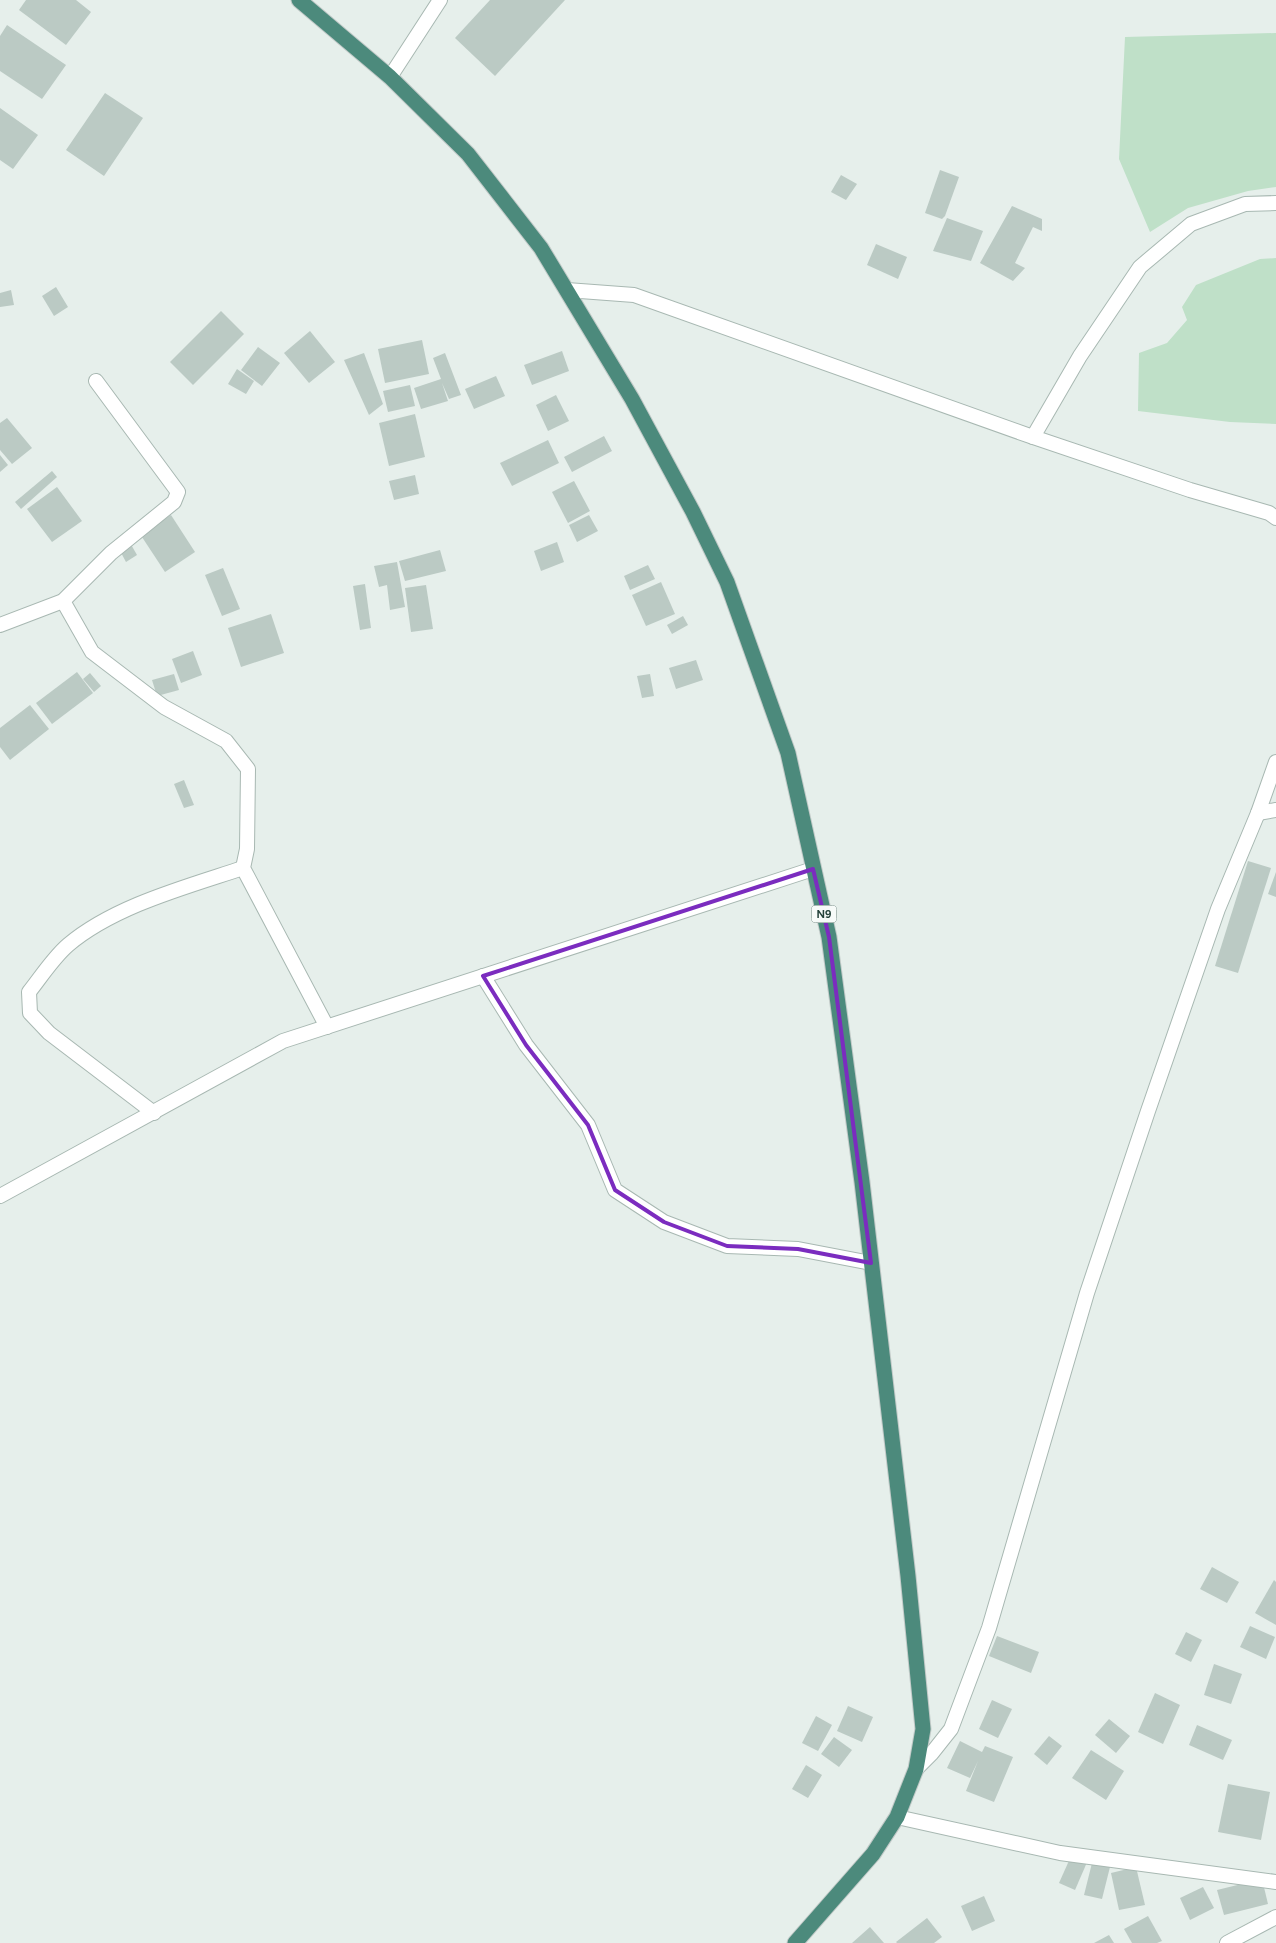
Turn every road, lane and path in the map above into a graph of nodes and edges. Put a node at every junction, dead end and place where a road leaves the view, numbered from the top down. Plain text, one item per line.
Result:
1 (299, 0) edge
2 (440, 0) edge
3 (390, 76) junction
4 (1276, 203) edge
5 (567, 290) junction
6 (96, 381) dead end
7 (1033, 437) junction
8 (1276, 518) edge
9 (63, 601) junction
10 (0, 625) edge
11 (1276, 762) edge
12 (1276, 810) edge
13 (1258, 813) junction
14 (243, 868) junction
15 (814, 869) junction
16 (483, 976) junction
17 (327, 1026) junction
18 (154, 1113) junction
19 (0, 1196) edge
20 (871, 1263) junction
21 (916, 1770) junction
22 (897, 1817) junction
23 (1276, 1882) edge
24 (1276, 1917) edge
25 (795, 1943) edge
26 (1227, 1943) edge

1 - 3 highway, N9
2 - 3 street
3 - 5 highway, N9
4 - 7 street
5 - 7 street
5 - 15 highway, N9
6 - 9 street
7 - 8 street
9 - 10 street
9 - 14 street
11 - 13 street
12 - 13 street
13 - 21 street
14 - 17 street
14 - 18 street
15 - 16 street
15 - 20 highway, N9
16 - 17 street
16 - 20 street
17 - 18 street
18 - 19 street
20 - 21 highway, N9
21 - 22 highway, N9
22 - 23 street
22 - 25 highway, N9
24 - 26 street

